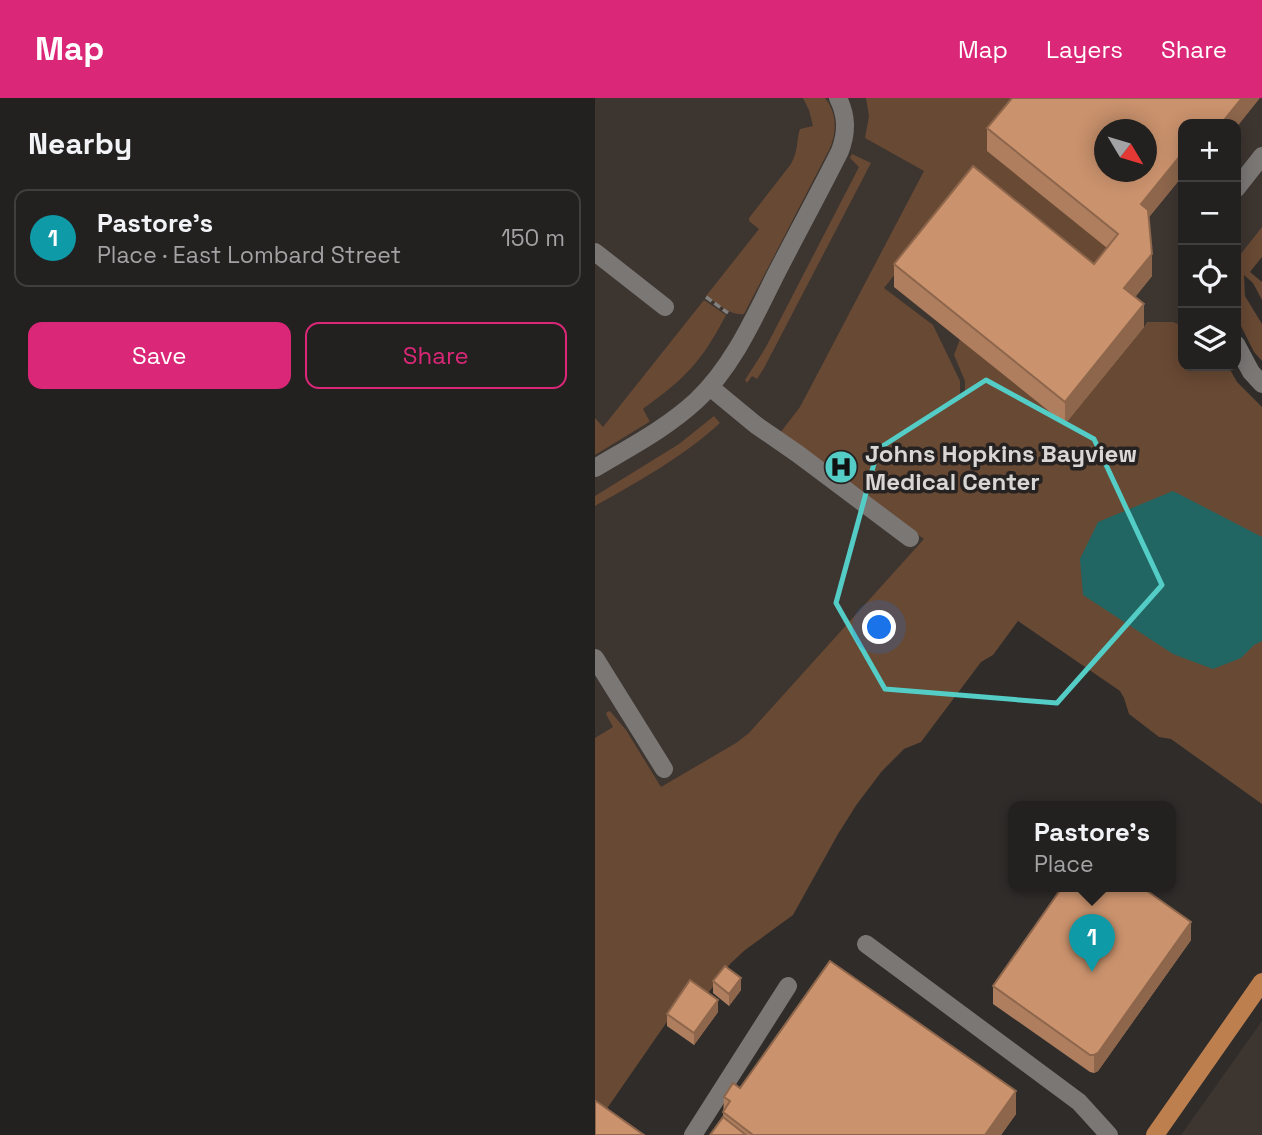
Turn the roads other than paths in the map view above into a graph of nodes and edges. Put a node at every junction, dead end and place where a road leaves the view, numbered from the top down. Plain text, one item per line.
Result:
1 (838, 98) edge
2 (1262, 156) edge
3 (1241, 183) edge
4 (595, 252) edge
5 (665, 307) dead end
6 (1241, 354) edge
7 (1262, 384) edge
8 (710, 387) junction
9 (595, 468) edge
10 (911, 538) dead end
11 (595, 658) edge
12 (664, 769) dead end
13 (866, 944) dead end
14 (1262, 982) edge
15 (788, 986) dead end
16 (692, 1135) edge
17 (1109, 1135) edge
18 (1155, 1135) edge

1 - 8 lane
2 - 3 lane
4 - 5 lane
6 - 7 lane
8 - 9 lane
8 - 10 lane
11 - 12 lane
13 - 17 lane
14 - 18 main road
15 - 16 lane

